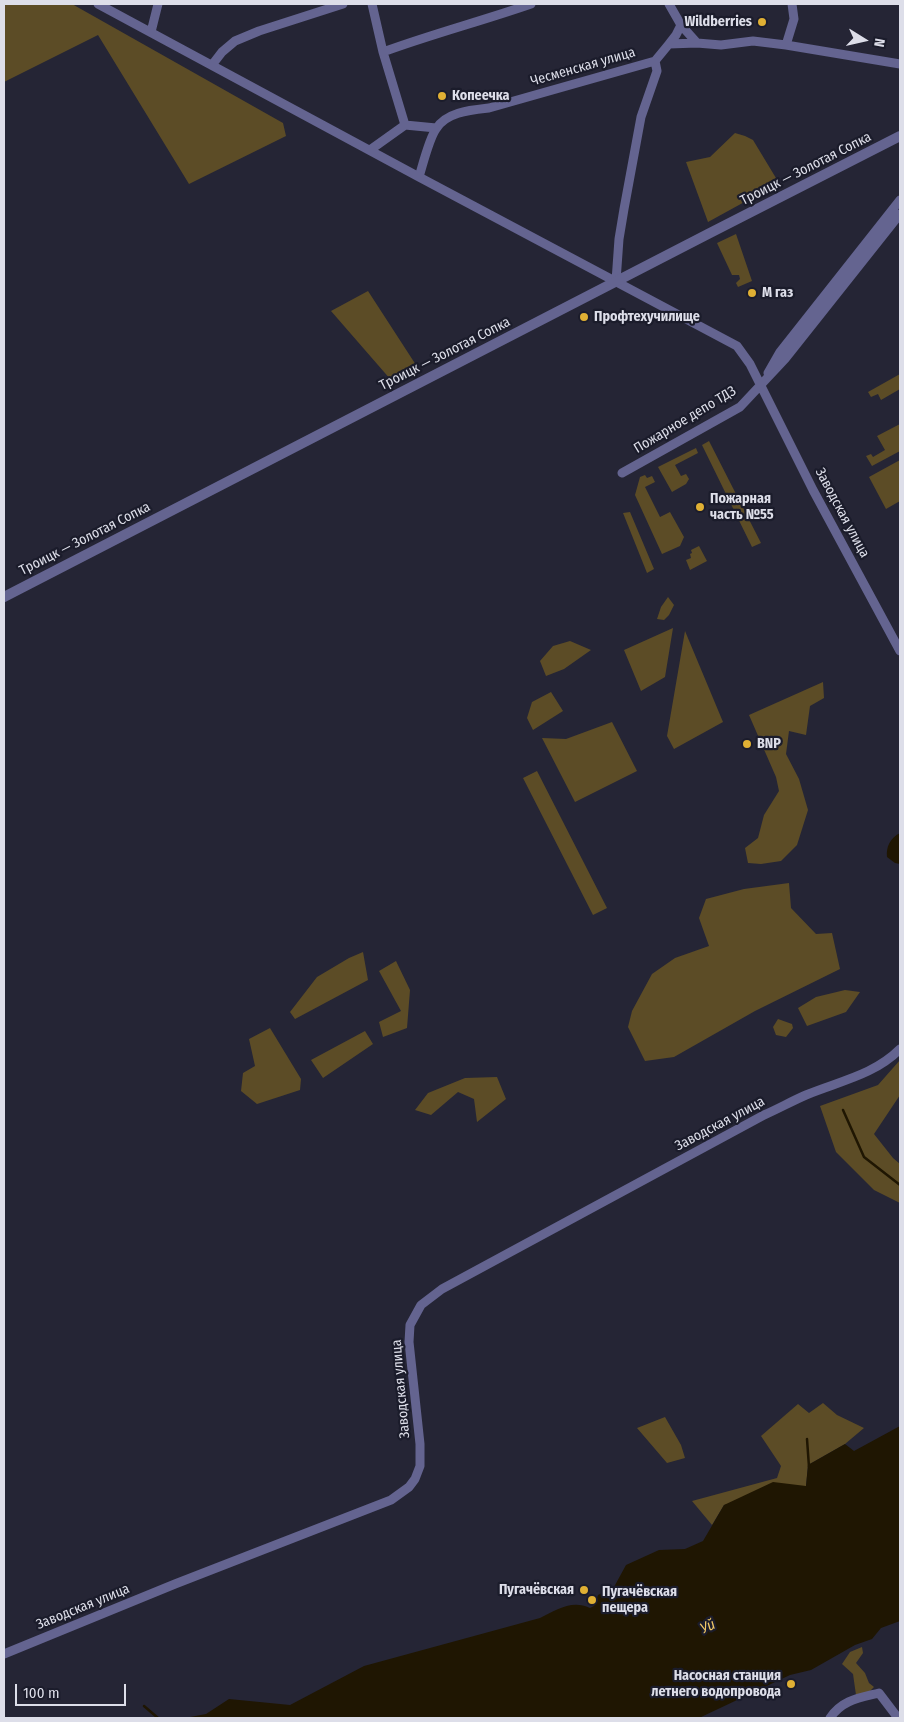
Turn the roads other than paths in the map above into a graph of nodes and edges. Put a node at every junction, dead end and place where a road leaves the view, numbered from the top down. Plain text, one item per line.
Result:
1 (98, 4) edge
2 (158, 4) edge
3 (344, 4) edge
4 (372, 4) edge
5 (531, 4) edge
6 (670, 4) edge
7 (792, 4) edge
8 (681, 25) junction
9 (150, 32) junction
10 (697, 43) junction
11 (669, 44) junction
12 (786, 45) junction
13 (383, 52) junction
14 (655, 61) junction
15 (900, 64) edge
16 (212, 65) junction
17 (406, 125) junction
18 (436, 128) junction
19 (900, 136) edge
20 (370, 150) junction
21 (419, 177) junction
22 (900, 200) edge
23 (900, 214) edge
24 (616, 281) junction
25 (760, 387) junction
26 (622, 473) dead end
27 (4, 597) edge
28 (900, 651) edge
29 (900, 1049) edge
30 (4, 1654) edge
31 (830, 1718) edge
32 (898, 1718) edge

1 - 9 street, Заводская улица
2 - 9 street
3 - 16 street
4 - 13 street
5 - 13 street
6 - 8 street
7 - 12 street
8 - 10 street
8 - 11 street, Чесменская улица
9 - 16 street, Заводская улица
10 - 11 street
10 - 12 street
11 - 14 street, Чесменская улица
12 - 15 street
13 - 17 street
14 - 18 street, Чесменская улица
14 - 24 street
16 - 20 street, Заводская улица
17 - 18 street
17 - 20 street
18 - 21 street
19 - 24 street, Троицк — Золотая Сопка
20 - 21 street, Заводская улица
21 - 24 street, Заводская улица
22 - 25 street
23 - 25 street
24 - 25 street, Заводская улица
24 - 27 street, Троицк — Золотая Сопка
25 - 26 street, Пожарное депо ТДЗ
25 - 28 street, Заводская улица
29 - 30 street, Заводская улица
31 - 32 street

